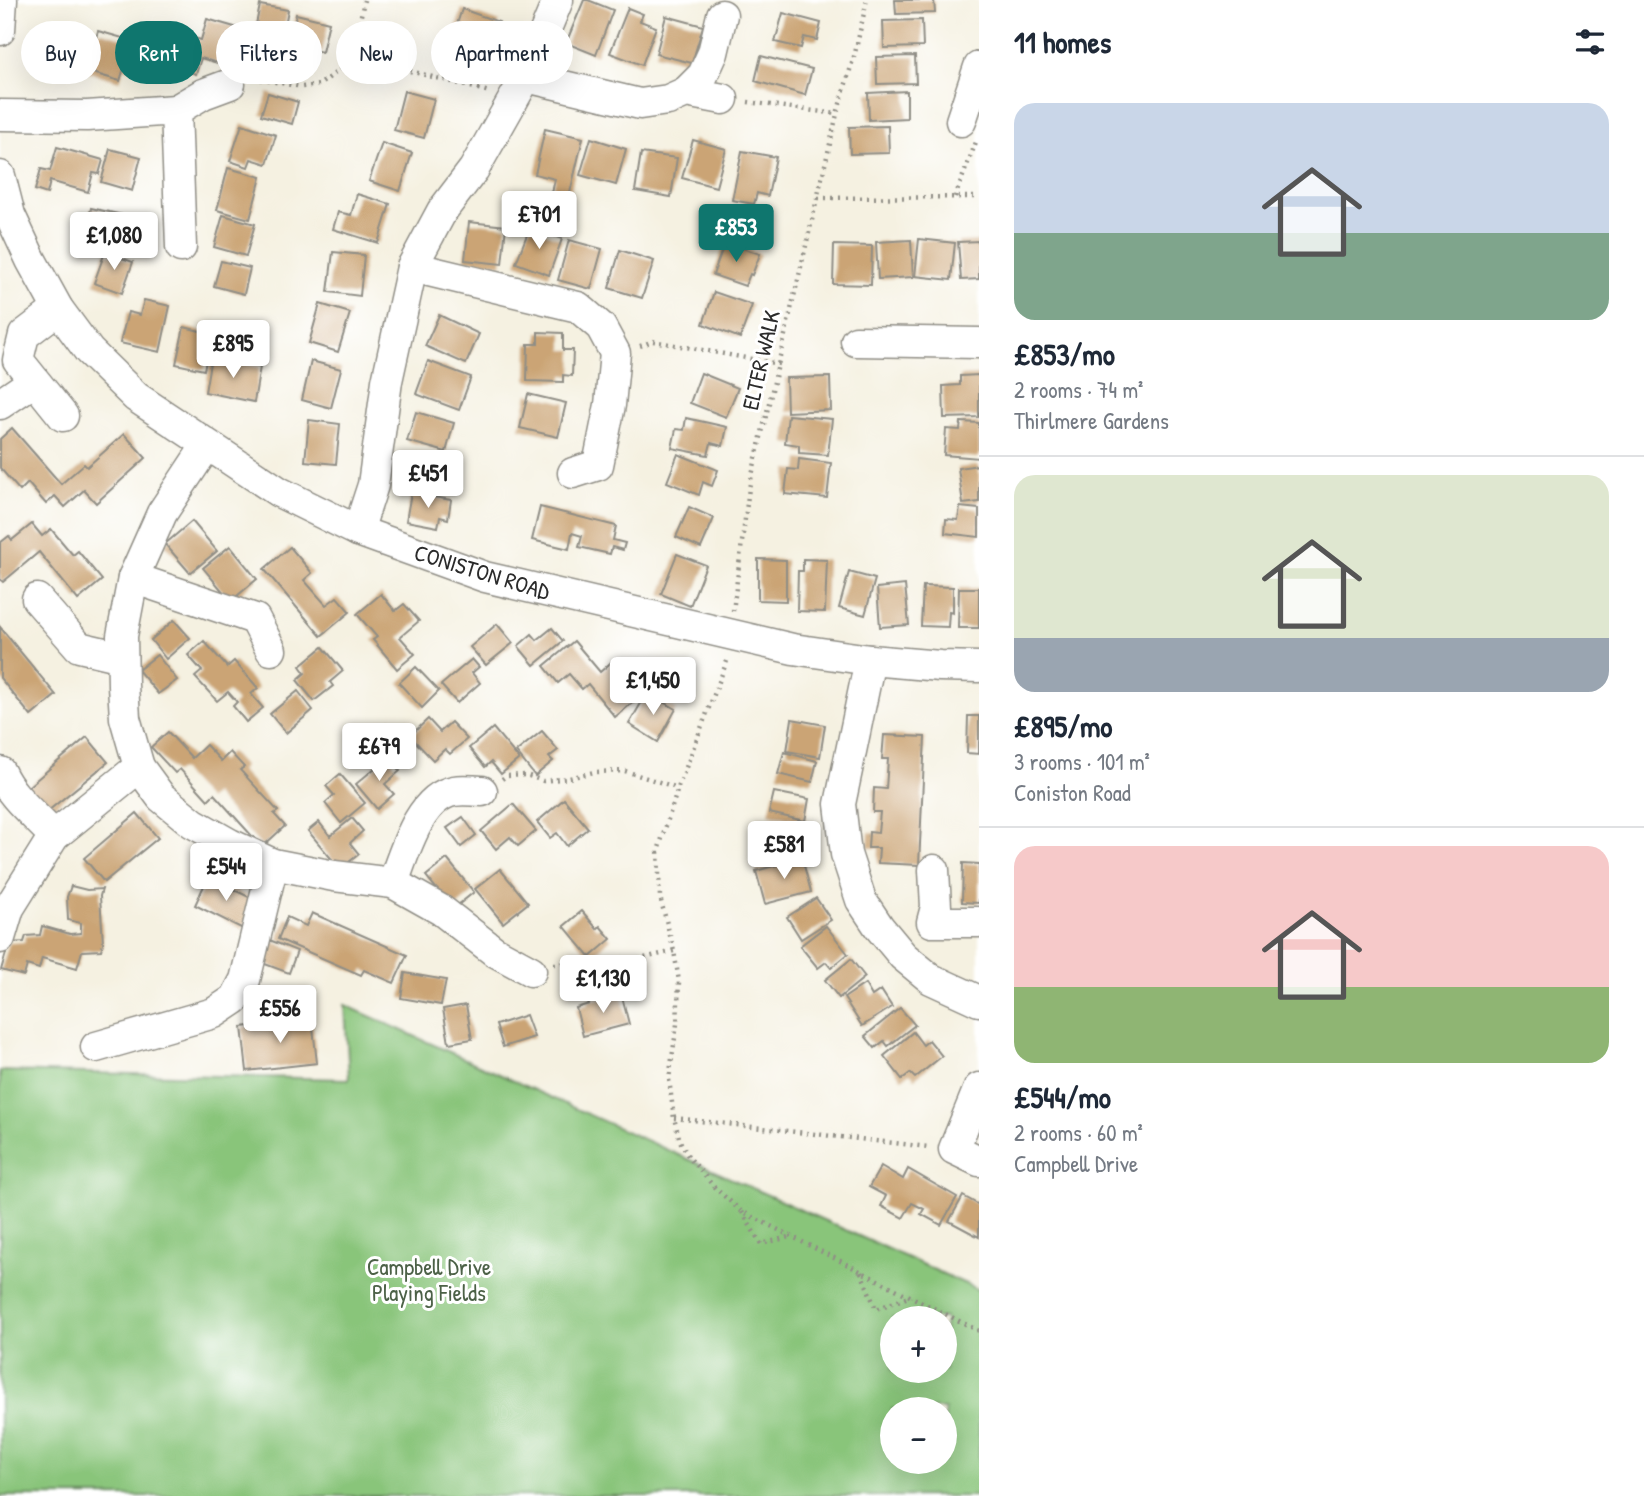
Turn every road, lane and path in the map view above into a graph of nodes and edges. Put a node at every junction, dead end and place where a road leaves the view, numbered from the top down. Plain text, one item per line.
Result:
1 (2, 0) edge
2 (365, 0) edge
3 (558, 0) edge
4 (867, 0) edge
5 (722, 15) dead end
6 (360, 21) edge
7 (0, 30) edge
8 (979, 66) edge
9 (417, 68) edge
10 (227, 84) edge
11 (287, 84) edge
12 (320, 84) edge
13 (520, 88) junction
14 (686, 92) junction
15 (723, 99) joint
16 (176, 110) junction
17 (837, 114) junction
18 (0, 115) edge
19 (961, 121) joint
20 (0, 176) edge
21 (955, 197) junction
22 (979, 197) edge
23 (818, 198) junction
24 (181, 247) dead end
25 (412, 267) junction
26 (58, 309) junction
27 (856, 341) dead end
28 (979, 343) edge
29 (615, 353) junction
30 (779, 364) junction
31 (34, 381) junction
32 (0, 404) edge
33 (63, 416) dead end
34 (206, 445) junction
35 (573, 473) dead end
36 (358, 531) junction
37 (133, 578) junction
38 (37, 599) dead end
39 (734, 608) dead end
40 (271, 650) dead end
41 (729, 655) dead end
42 (122, 657) junction
43 (870, 660) junction
44 (979, 667) edge
45 (139, 767) junction
46 (0, 772) edge
47 (678, 788) junction
48 (482, 791) joint
49 (54, 836) junction
50 (273, 864) junction
51 (934, 870) dead end
52 (393, 883) junction
53 (932, 922) junction
54 (979, 922) edge
55 (0, 938) edge
56 (674, 951) junction
57 (903, 956) junction
58 (531, 971) joint
59 (979, 1001) edge
60 (96, 1047) dead end
61 (979, 1088) edge
62 (674, 1118) junction
63 (967, 1155) edge
64 (741, 1211) junction
65 (793, 1236) junction
66 (861, 1271) junction
67 (911, 1296) junction
68 (979, 1331) edge

1 - 7 street
2 - 6 path
3 - 13 street
4 - 17 path, ELTER WALK
5 - 14 street
8 - 19 street
9 - 13 path
10 - 16 street
11 - 12 path
13 - 14 street
13 - 25 street
14 - 15 street
15 - 17 path
16 - 18 street
16 - 24 street
17 - 23 path, ELTER WALK
19 - 21 path
20 - 26 street, CONISTON ROAD
21 - 22 path
21 - 23 path
23 - 30 path, ELTER WALK
25 - 29 street
25 - 36 street
26 - 31 street
26 - 34 street, CONISTON ROAD
27 - 28 street
29 - 30 path
29 - 35 street
30 - 39 path, ELTER WALK
31 - 32 street
31 - 33 street
34 - 36 street, CONISTON ROAD
34 - 37 street
36 - 43 street, CONISTON ROAD
37 - 40 street
37 - 42 street
38 - 42 street
41 - 47 path
42 - 45 street
43 - 44 street, CONISTON ROAD
43 - 57 street
45 - 49 street
45 - 50 street
46 - 49 street
47 - 48 path
47 - 56 path
48 - 52 street
49 - 55 street
50 - 52 street
50 - 60 street
51 - 53 street
52 - 58 street
53 - 54 street
53 - 57 street
56 - 58 path
56 - 62 path
57 - 59 street
61 - 63 street
62 - 63 path
62 - 64 path
64 - 65 path
64 - 65 path
65 - 66 path
66 - 67 path
66 - 67 path
67 - 68 path

